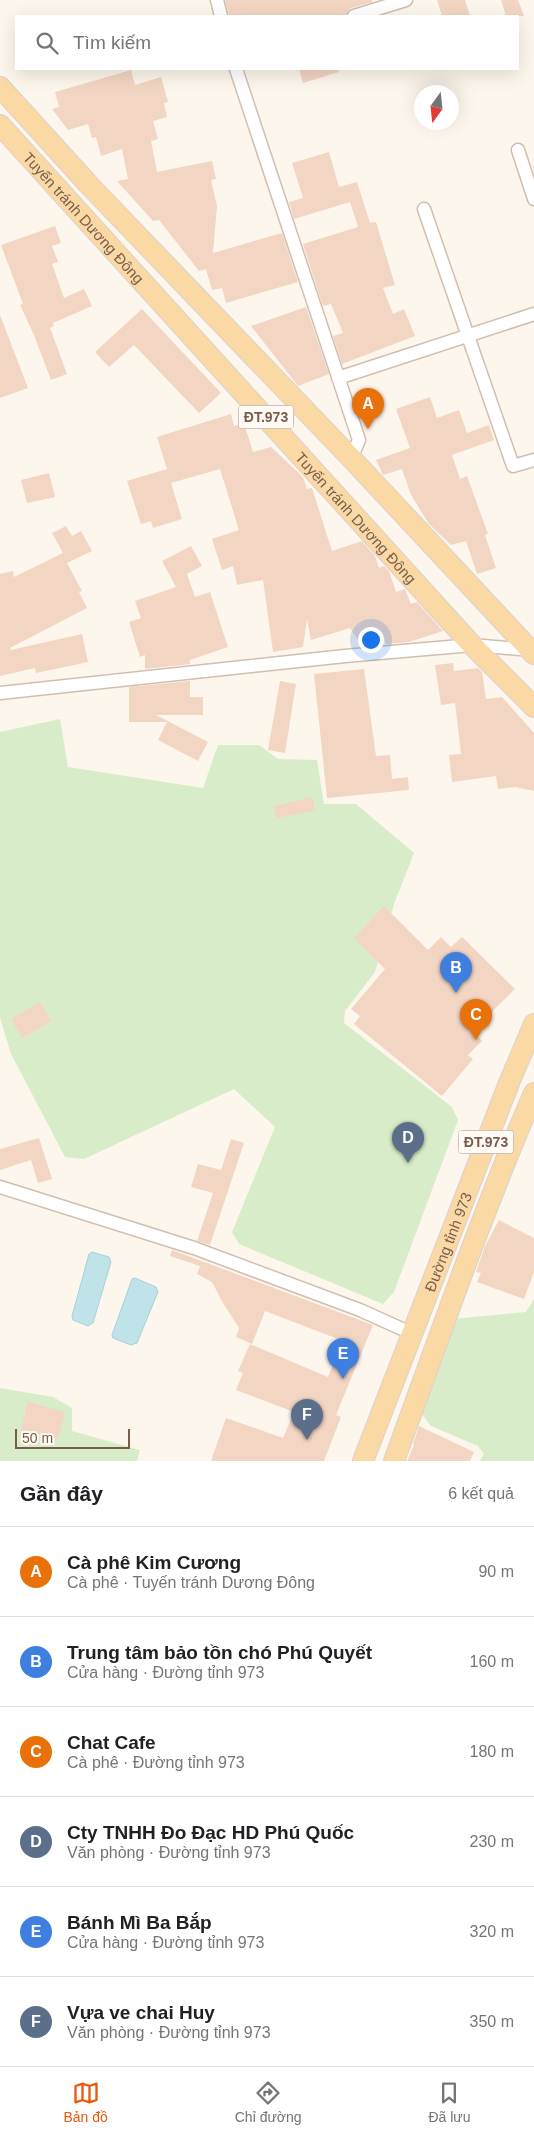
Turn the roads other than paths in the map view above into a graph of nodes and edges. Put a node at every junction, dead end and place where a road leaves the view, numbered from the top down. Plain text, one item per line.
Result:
1 (217, 0) edge
2 (406, 0) edge
3 (221, 15) edge
4 (357, 15) edge
5 (236, 70) edge
6 (0, 87) edge
7 (0, 125) edge
8 (518, 150) dead end
9 (534, 199) edge
10 (424, 208) dead end
11 (534, 314) edge
12 (468, 335) junction
13 (338, 378) junction
14 (351, 458) junction
15 (534, 460) edge
16 (472, 645) junction
17 (533, 651) edge
18 (0, 693) edge
19 (534, 707) edge
20 (534, 1024) edge
21 (534, 1093) edge
22 (0, 1186) edge
23 (413, 1327) junction
24 (363, 1461) edge
25 (394, 1461) edge

1 - 3 street
2 - 4 street
5 - 13 street
6 - 14 main road, Tuyến tránh Dương Đông / ĐT.973
7 - 16 main road, Tuyến tránh Dương Đông / ĐT.973
8 - 9 street
10 - 12 street
11 - 12 street
12 - 13 street
12 - 15 street
13 - 14 street
14 - 17 main road, Tuyến tránh Dương Đông / ĐT.973
16 - 17 street
16 - 18 street
16 - 19 main road, Tuyến tránh Dương Đông / ĐT.973
20 - 23 main road, Đường tỉnh 973 / ĐT.973
21 - 25 main road, Đường tỉnh 973 / ĐT.973
22 - 23 street
23 - 24 main road, Đường tỉnh 973 / ĐT.973

